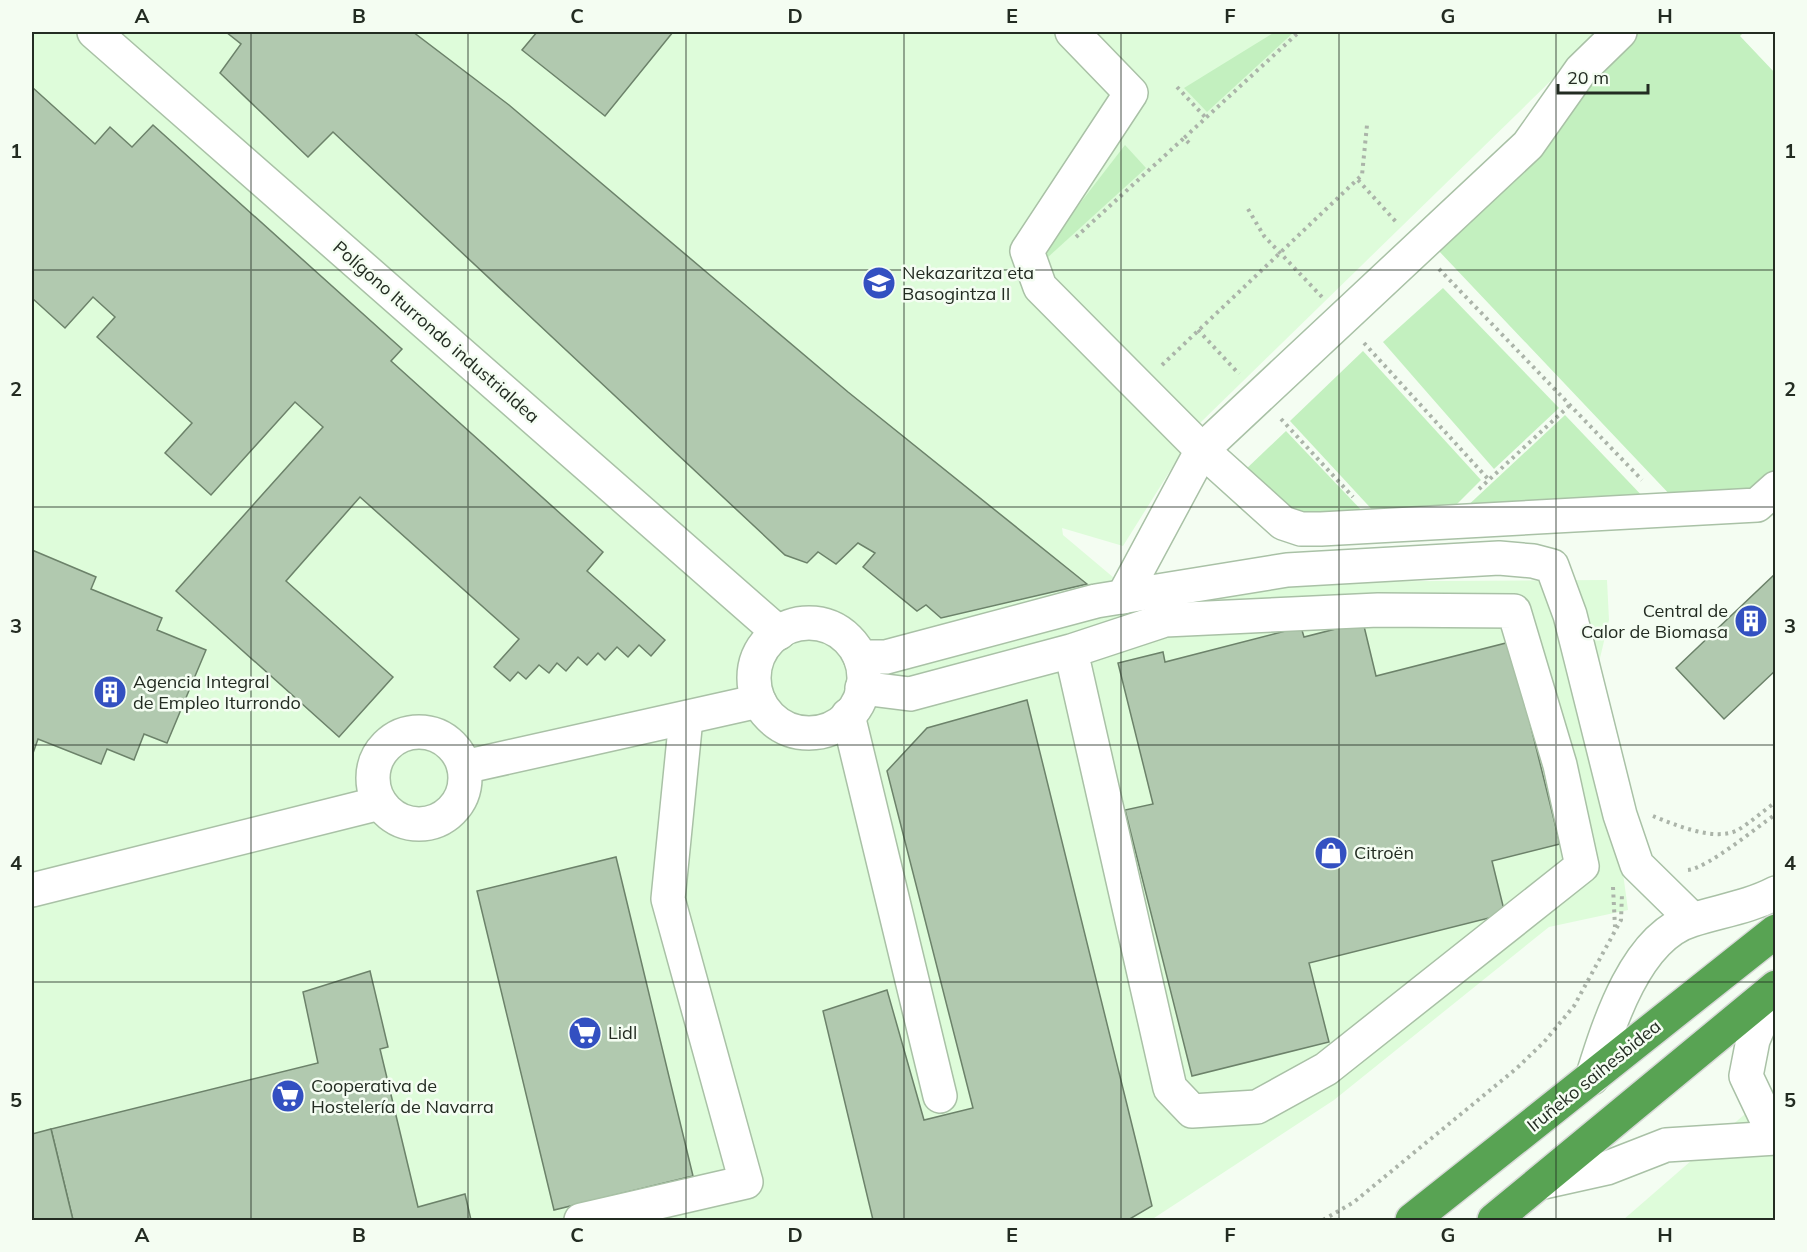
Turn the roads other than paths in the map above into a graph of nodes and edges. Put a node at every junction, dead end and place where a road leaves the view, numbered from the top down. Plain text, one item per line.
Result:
1 (94, 32) edge
2 (1072, 32) edge
3 (1620, 32) edge
4 (1202, 450) junction
5 (1776, 488) edge
6 (1123, 597) junction
7 (779, 633) junction
8 (1071, 651) junction
9 (857, 687) junction
10 (759, 701) junction
11 (686, 718) junction
12 (464, 767) junction
13 (380, 803) junction
14 (32, 890) edge
15 (1776, 893) edge
16 (1692, 919) junction
17 (1776, 931) edge
18 (1775, 988) edge
19 (1592, 1078) junction
20 (940, 1095) dead end
21 (1776, 1124) edge
22 (1776, 1138) edge
23 (1544, 1182) junction
24 (581, 1221) edge
25 (1412, 1221) edge
26 (1494, 1221) edge

1 - 7 street, Polígono Iturrondo industrialdea
2 - 4 street
3 - 4 street
4 - 5 street
4 - 6 street
6 - 9 street
6 - 16 street
7 - 9 street
7 - 10 street
8 - 8 street
8 - 9 street
9 - 10 street
9 - 20 street
10 - 11 street
11 - 12 street
11 - 24 street
12 - 13 street
12 - 13 street
13 - 14 street
15 - 16 street
16 - 19 street
17 - 19 highway, Iruñeko saihesbidea
18 - 21 street
18 - 23 highway
19 - 25 highway, Iruñeko saihesbidea
22 - 23 street
23 - 26 highway

